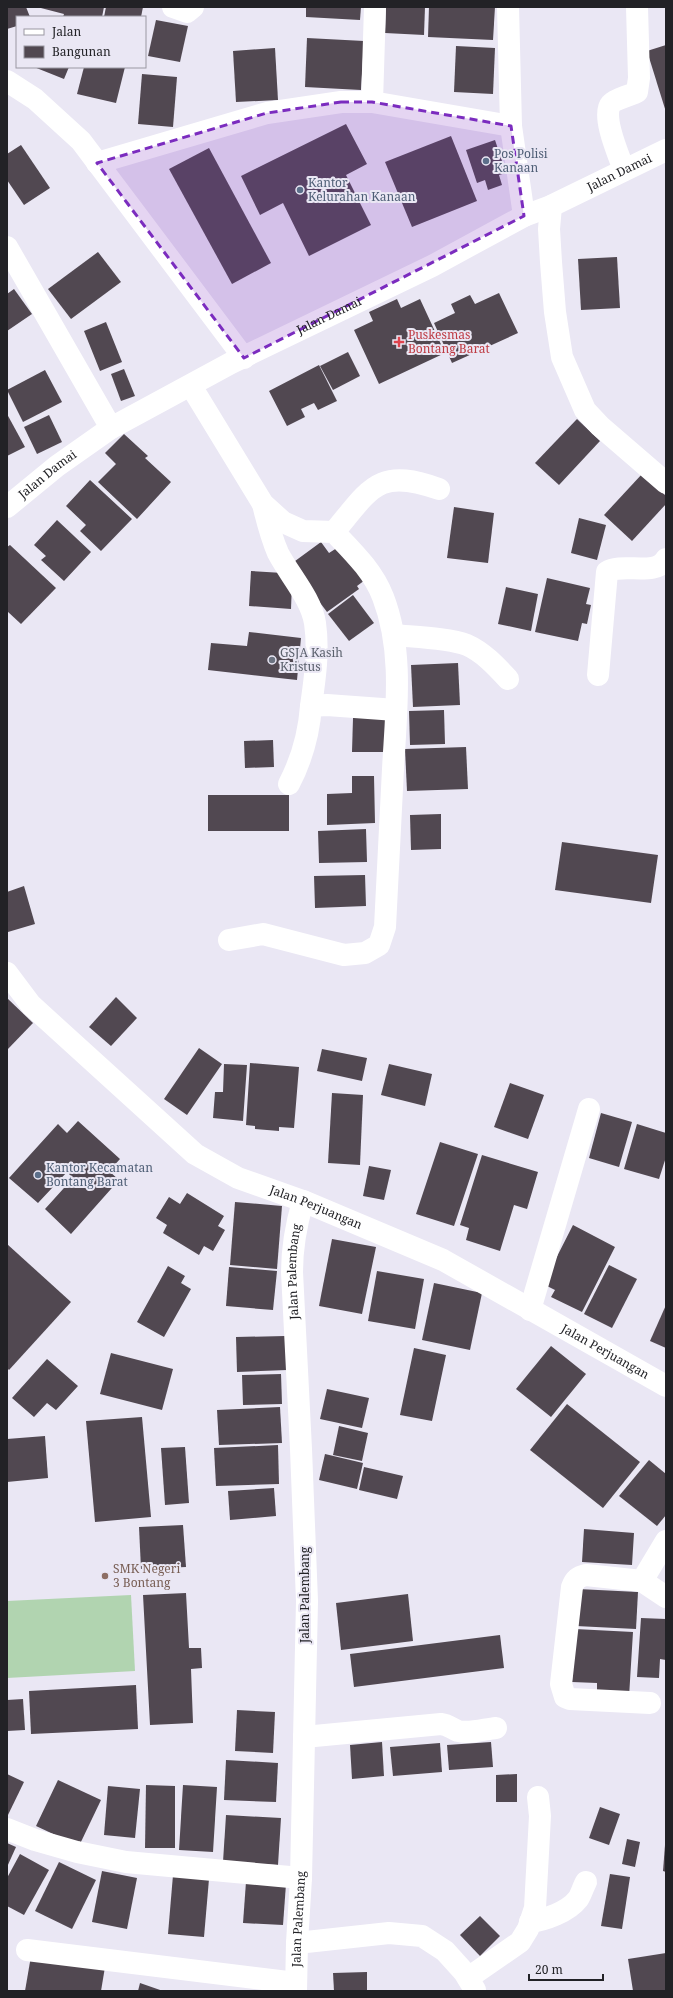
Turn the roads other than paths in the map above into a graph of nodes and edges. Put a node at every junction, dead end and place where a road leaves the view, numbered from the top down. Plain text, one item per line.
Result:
1 (173, 7) edge
2 (193, 7) edge
3 (375, 7) edge
4 (508, 7) edge
5 (637, 7) edge
6 (7, 82) edge
7 (372, 102) junction
8 (511, 126) junction
9 (666, 150) edge
10 (97, 163) junction
11 (624, 170) junction
12 (551, 206) junction
13 (524, 216) junction
14 (7, 247) edge
15 (238, 361) junction
16 (200, 380) junction
17 (110, 428) junction
18 (666, 483) edge
19 (439, 489) dead end
20 (263, 504) junction
21 (7, 507) edge
22 (334, 532) junction
23 (666, 559) edge
24 (394, 635) junction
25 (598, 675) dead end
26 (508, 679) dead end
27 (311, 706) junction
28 (396, 710) junction
29 (289, 784) dead end
30 (229, 940) dead end
31 (7, 973) edge
32 (588, 1109) dead end
33 (303, 1201) junction
34 (530, 1310) junction
35 (666, 1386) edge
36 (666, 1541) edge
37 (642, 1581) junction
38 (666, 1597) edge
39 (650, 1703) dead end
40 (496, 1728) dead end
41 (304, 1737) junction
42 (538, 1798) dead end
43 (7, 1829) edge
44 (301, 1878) junction
45 (586, 1882) dead end
46 (530, 1922) junction
47 (297, 1947) junction
48 (27, 1950) dead end
49 (296, 1982) edge
50 (472, 1985) edge

1 - 2 street
3 - 7 street
4 - 8 street
5 - 11 street
6 - 10 street
7 - 8 street
7 - 10 street
8 - 13 street
9 - 11 street, Jalan Damai
10 - 15 street
11 - 12 street, Jalan Damai
12 - 13 street, Jalan Damai
12 - 18 street
13 - 15 street, Jalan Damai
14 - 17 street
15 - 16 street, Jalan Damai
16 - 17 street, Jalan Damai
16 - 20 street
17 - 21 street, Jalan Damai
19 - 22 street
20 - 22 street
20 - 27 street
22 - 24 street
23 - 25 street
24 - 26 street
24 - 28 street
27 - 28 street
27 - 29 street
28 - 30 street
31 - 33 street, Jalan Perjuangan
32 - 34 street
33 - 34 street, Jalan Perjuangan
33 - 41 street, Jalan Palembang
34 - 35 street, Jalan Perjuangan
36 - 37 street
37 - 38 street
37 - 39 street
40 - 41 street
41 - 44 street, Jalan Palembang
42 - 46 street
43 - 44 street
44 - 47 street, Jalan Palembang
45 - 46 street
46 - 50 street
47 - 49 street, Jalan Palembang
47 - 50 street
48 - 49 street

